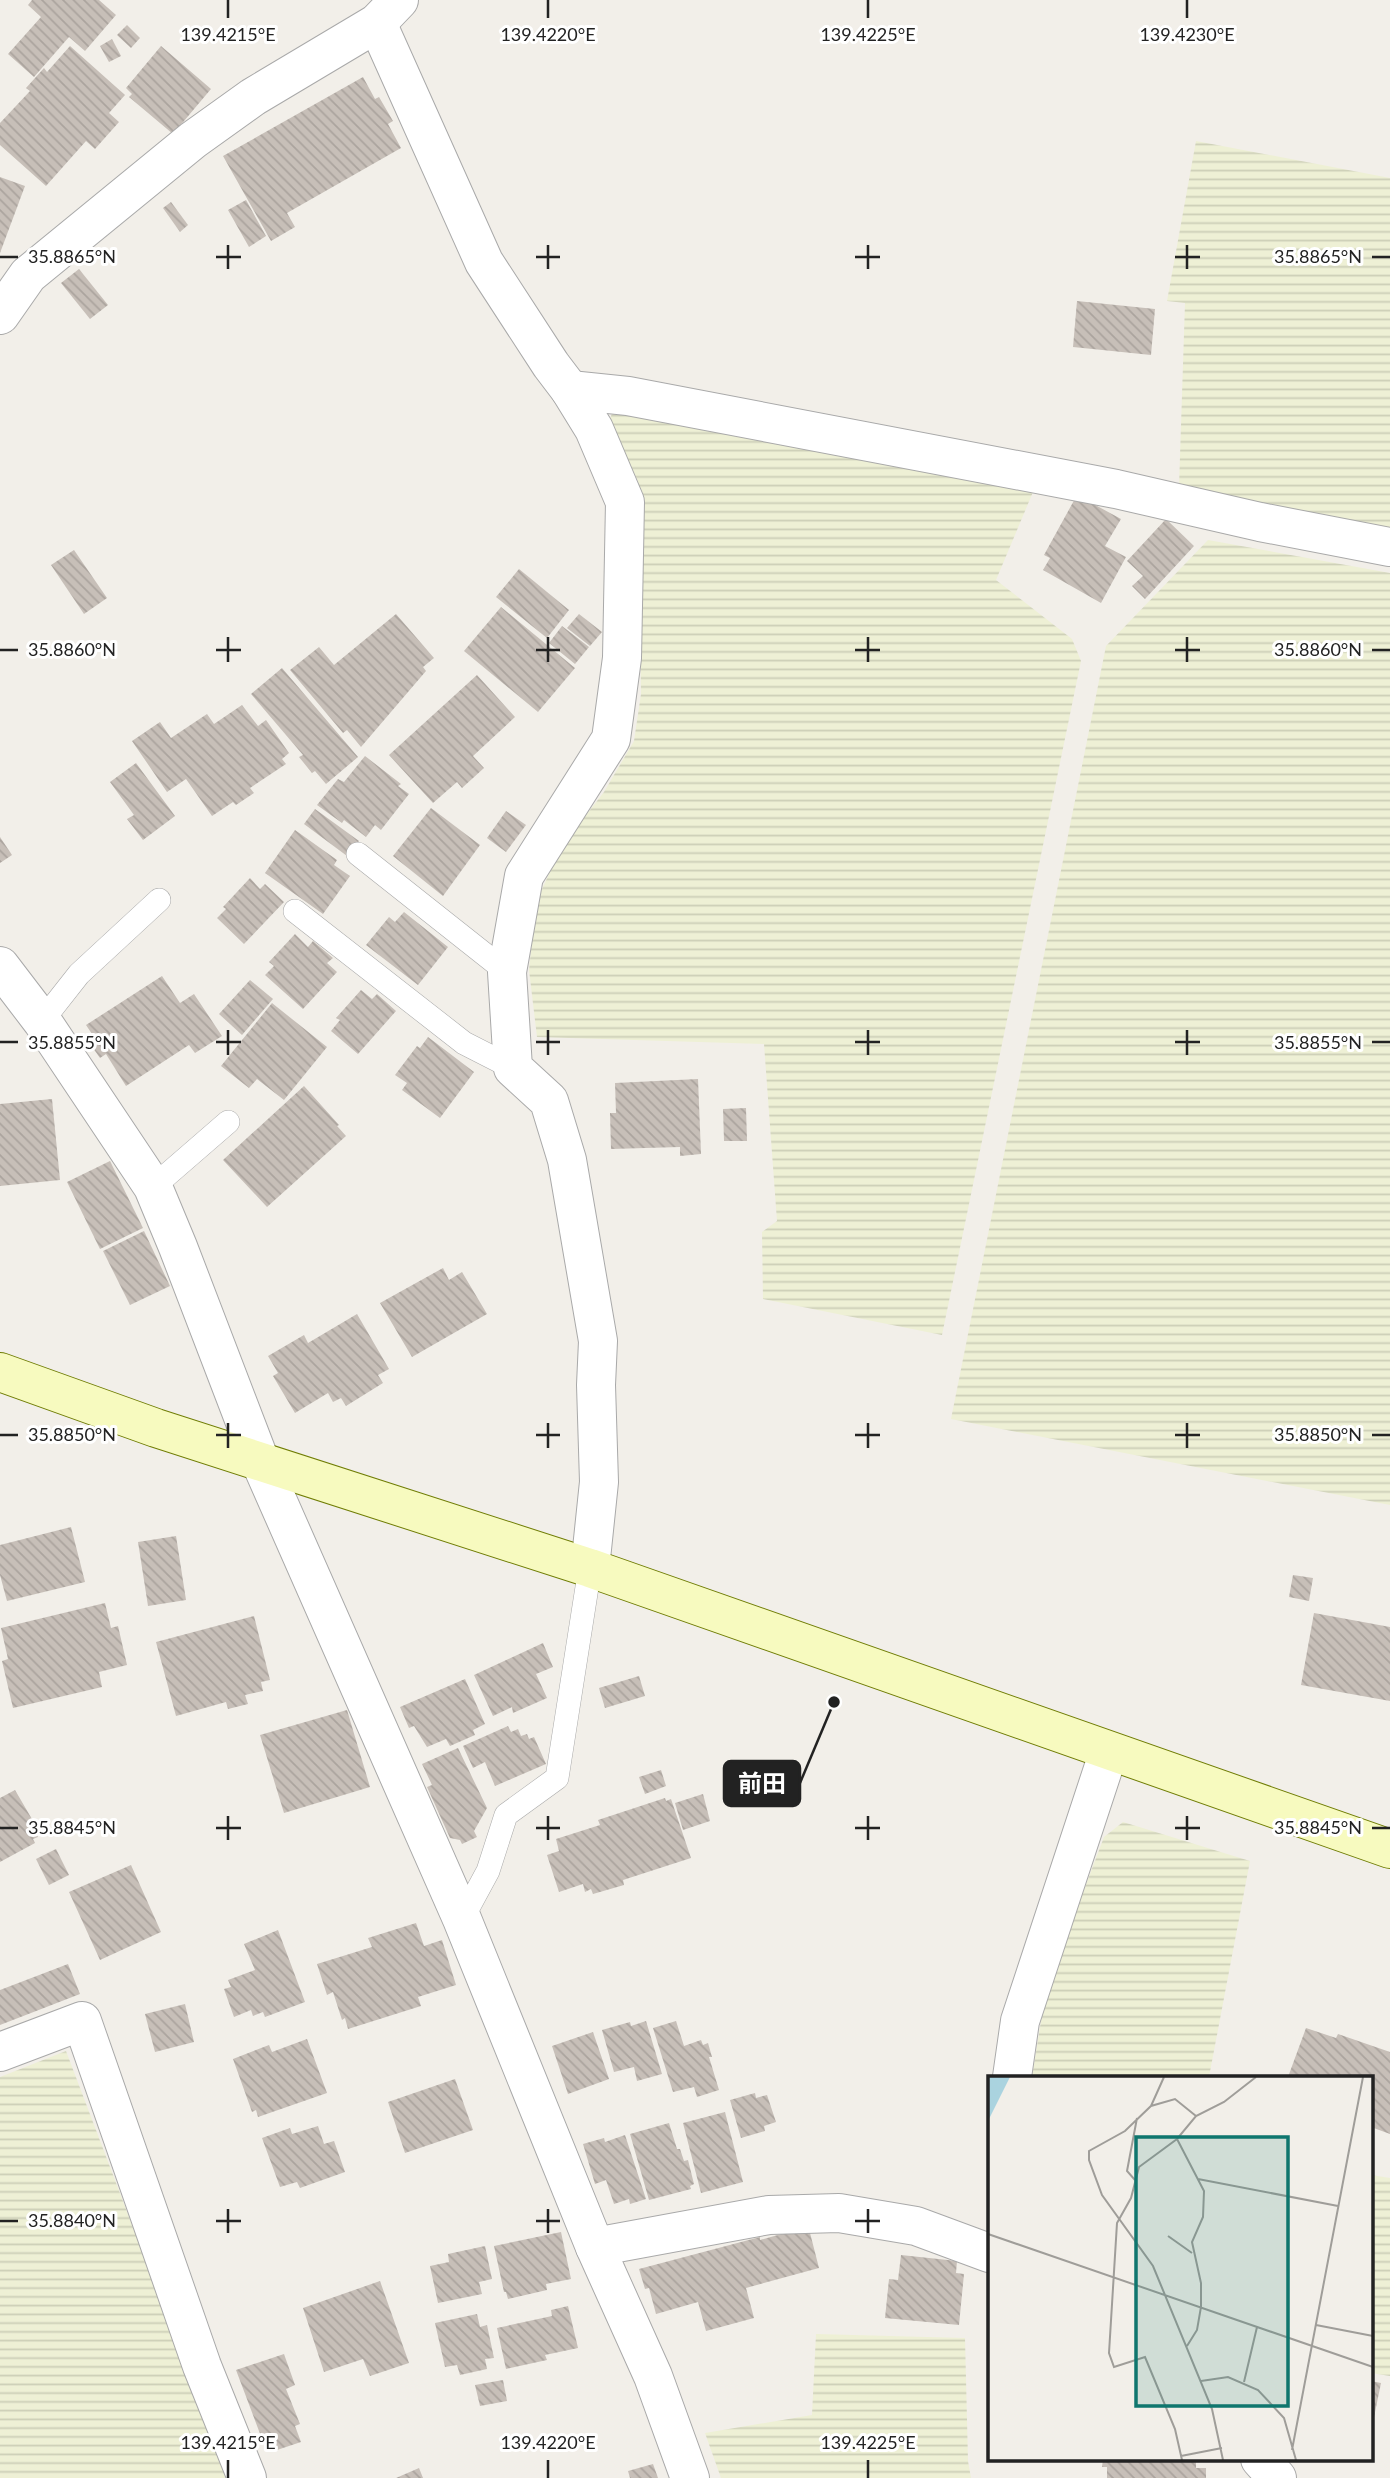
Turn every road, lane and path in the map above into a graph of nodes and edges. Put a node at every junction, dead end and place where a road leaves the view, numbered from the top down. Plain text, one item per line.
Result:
1 (388, 11) edge
2 (0, 315) edge
3 (570, 390) junction
4 (1390, 547) edge
5 (358, 854) dead end
6 (159, 900) dead end
7 (295, 911) dead end
8 (0, 966) edge
9 (507, 972) junction
10 (42, 1021) junction
11 (513, 1068) junction
12 (228, 1122) dead end
13 (153, 1187) junction
14 (0, 1372) edge
15 (260, 1461) junction
16 (590, 1568) junction
17 (1109, 1751) junction
18 (1390, 1849) edge
19 (462, 1919) junction
20 (0, 2052) edge
21 (1012, 2076) edge
22 (595, 2247) junction
23 (988, 2253) edge
24 (1260, 2460) edge
25 (247, 2478) edge
26 (690, 2478) edge
27 (1277, 2478) edge

1 - 2 street
1 - 3 street
3 - 4 street
3 - 9 street
5 - 9 lane
6 - 10 lane
7 - 11 lane
8 - 10 street
9 - 11 street
10 - 13 street
11 - 16 street
12 - 13 lane
13 - 15 street
14 - 15 street
15 - 16 street
15 - 19 street
16 - 17 street
16 - 19 lane
17 - 18 street
17 - 21 street
19 - 22 street
20 - 25 street
22 - 23 street
22 - 26 street
24 - 27 street

